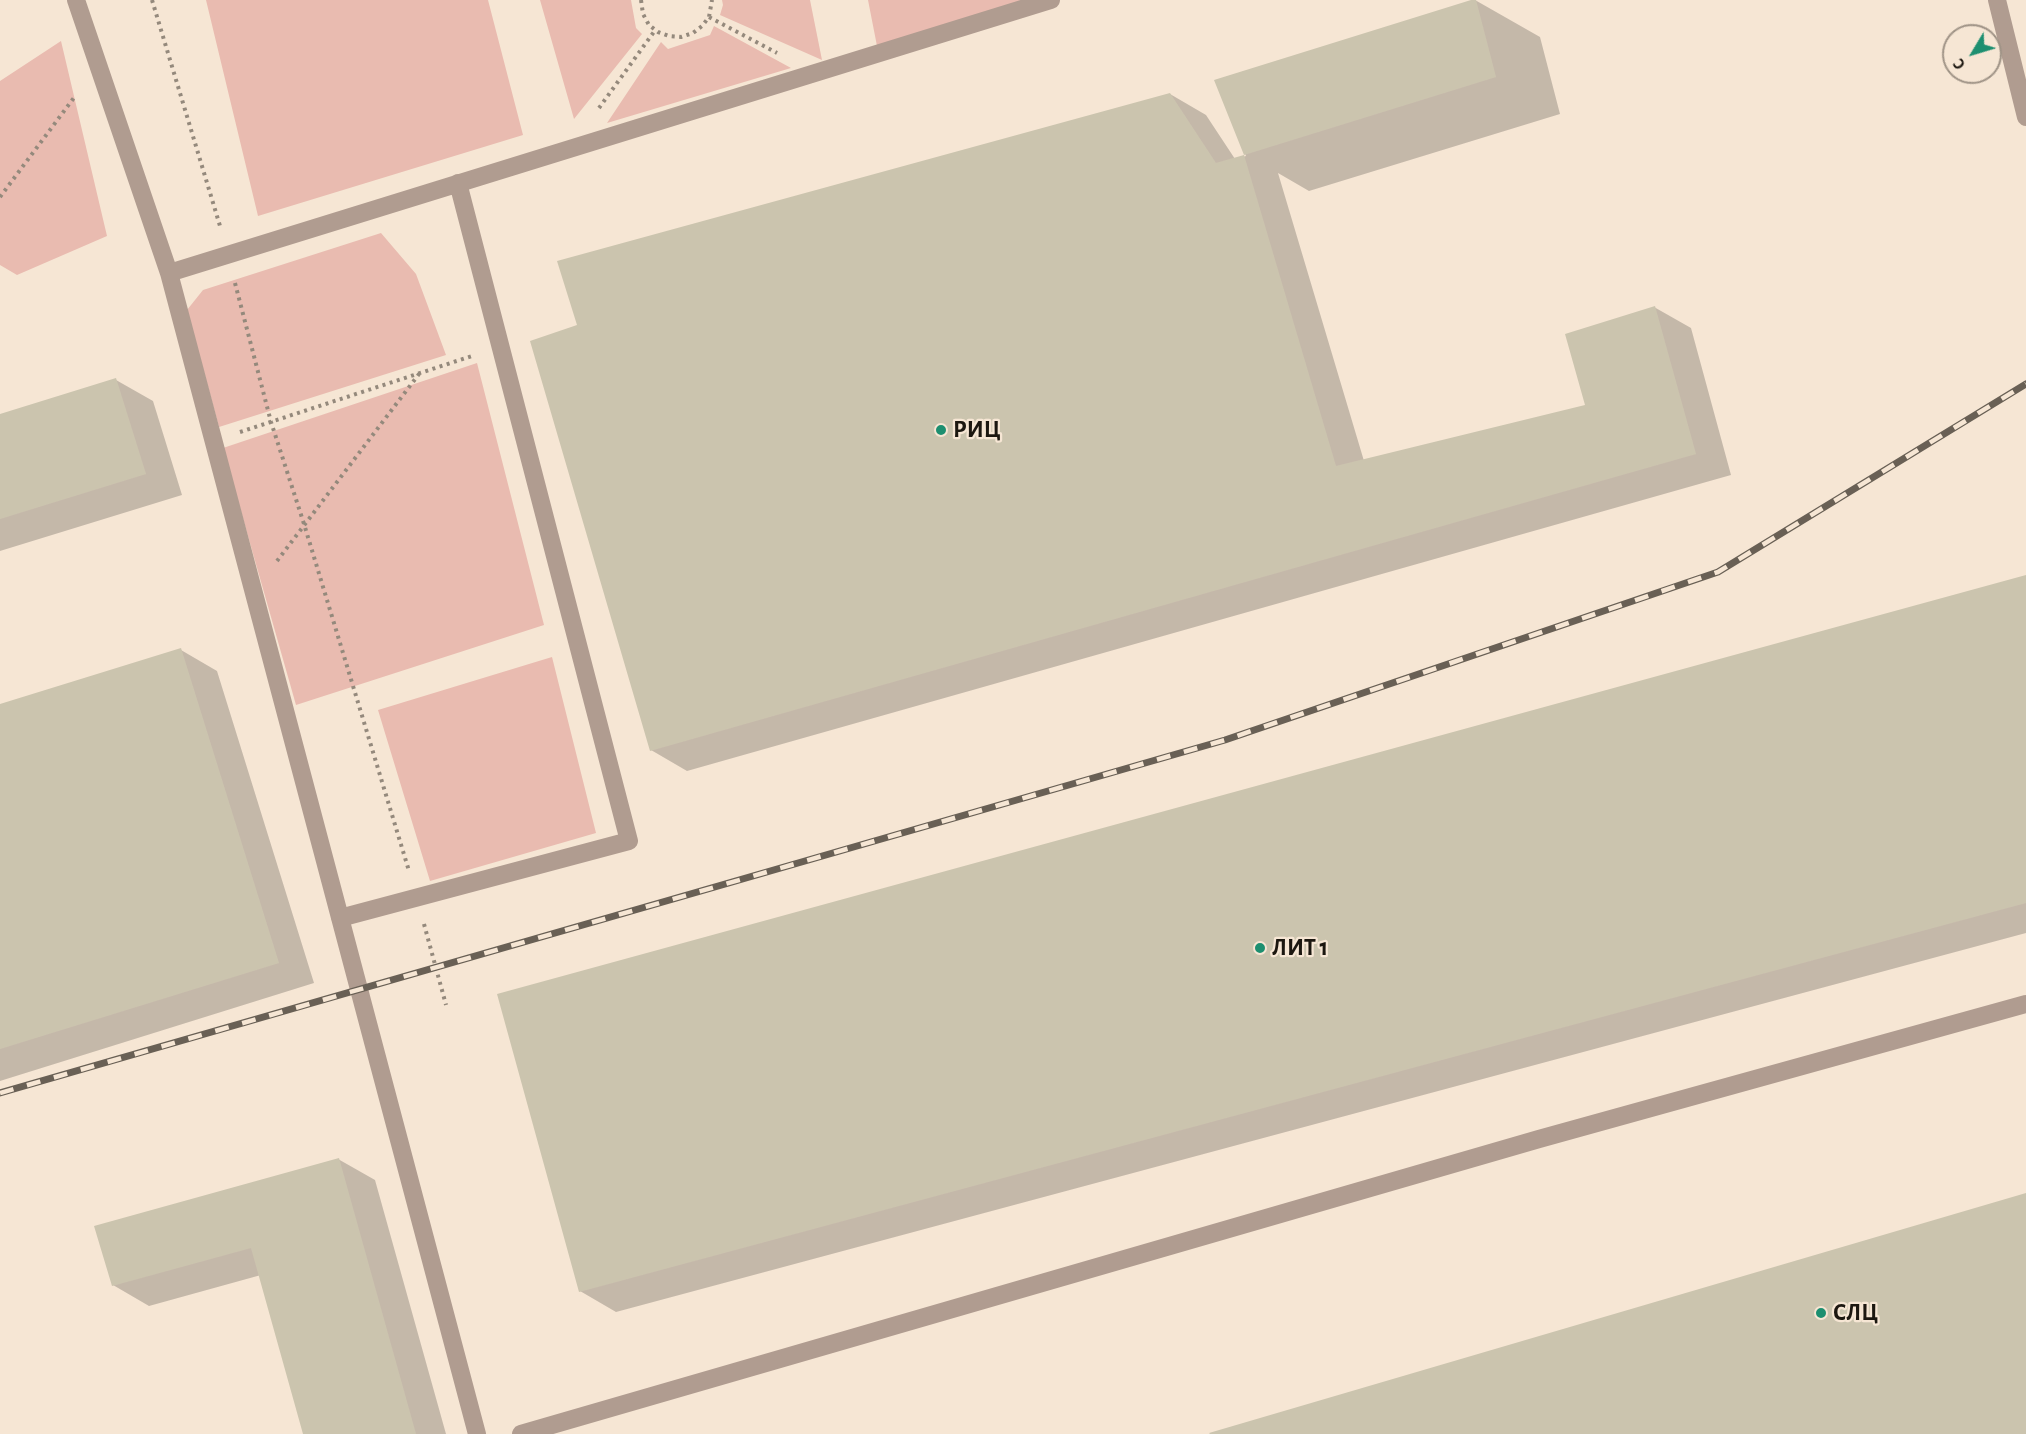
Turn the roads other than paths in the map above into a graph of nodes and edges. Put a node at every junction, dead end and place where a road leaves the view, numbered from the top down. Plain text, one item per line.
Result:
1 (76, 0) edge
2 (1051, 0) edge
3 (1997, 0) edge
4 (2026, 117) edge
5 (458, 183) junction
6 (169, 273) junction
7 (340, 918) junction
8 (2026, 1004) edge
9 (477, 1434) edge
10 (521, 1434) edge

1 - 6 lane
2 - 5 lane
3 - 4 lane
5 - 6 lane
5 - 7 lane
6 - 7 lane
7 - 9 lane
8 - 10 lane

